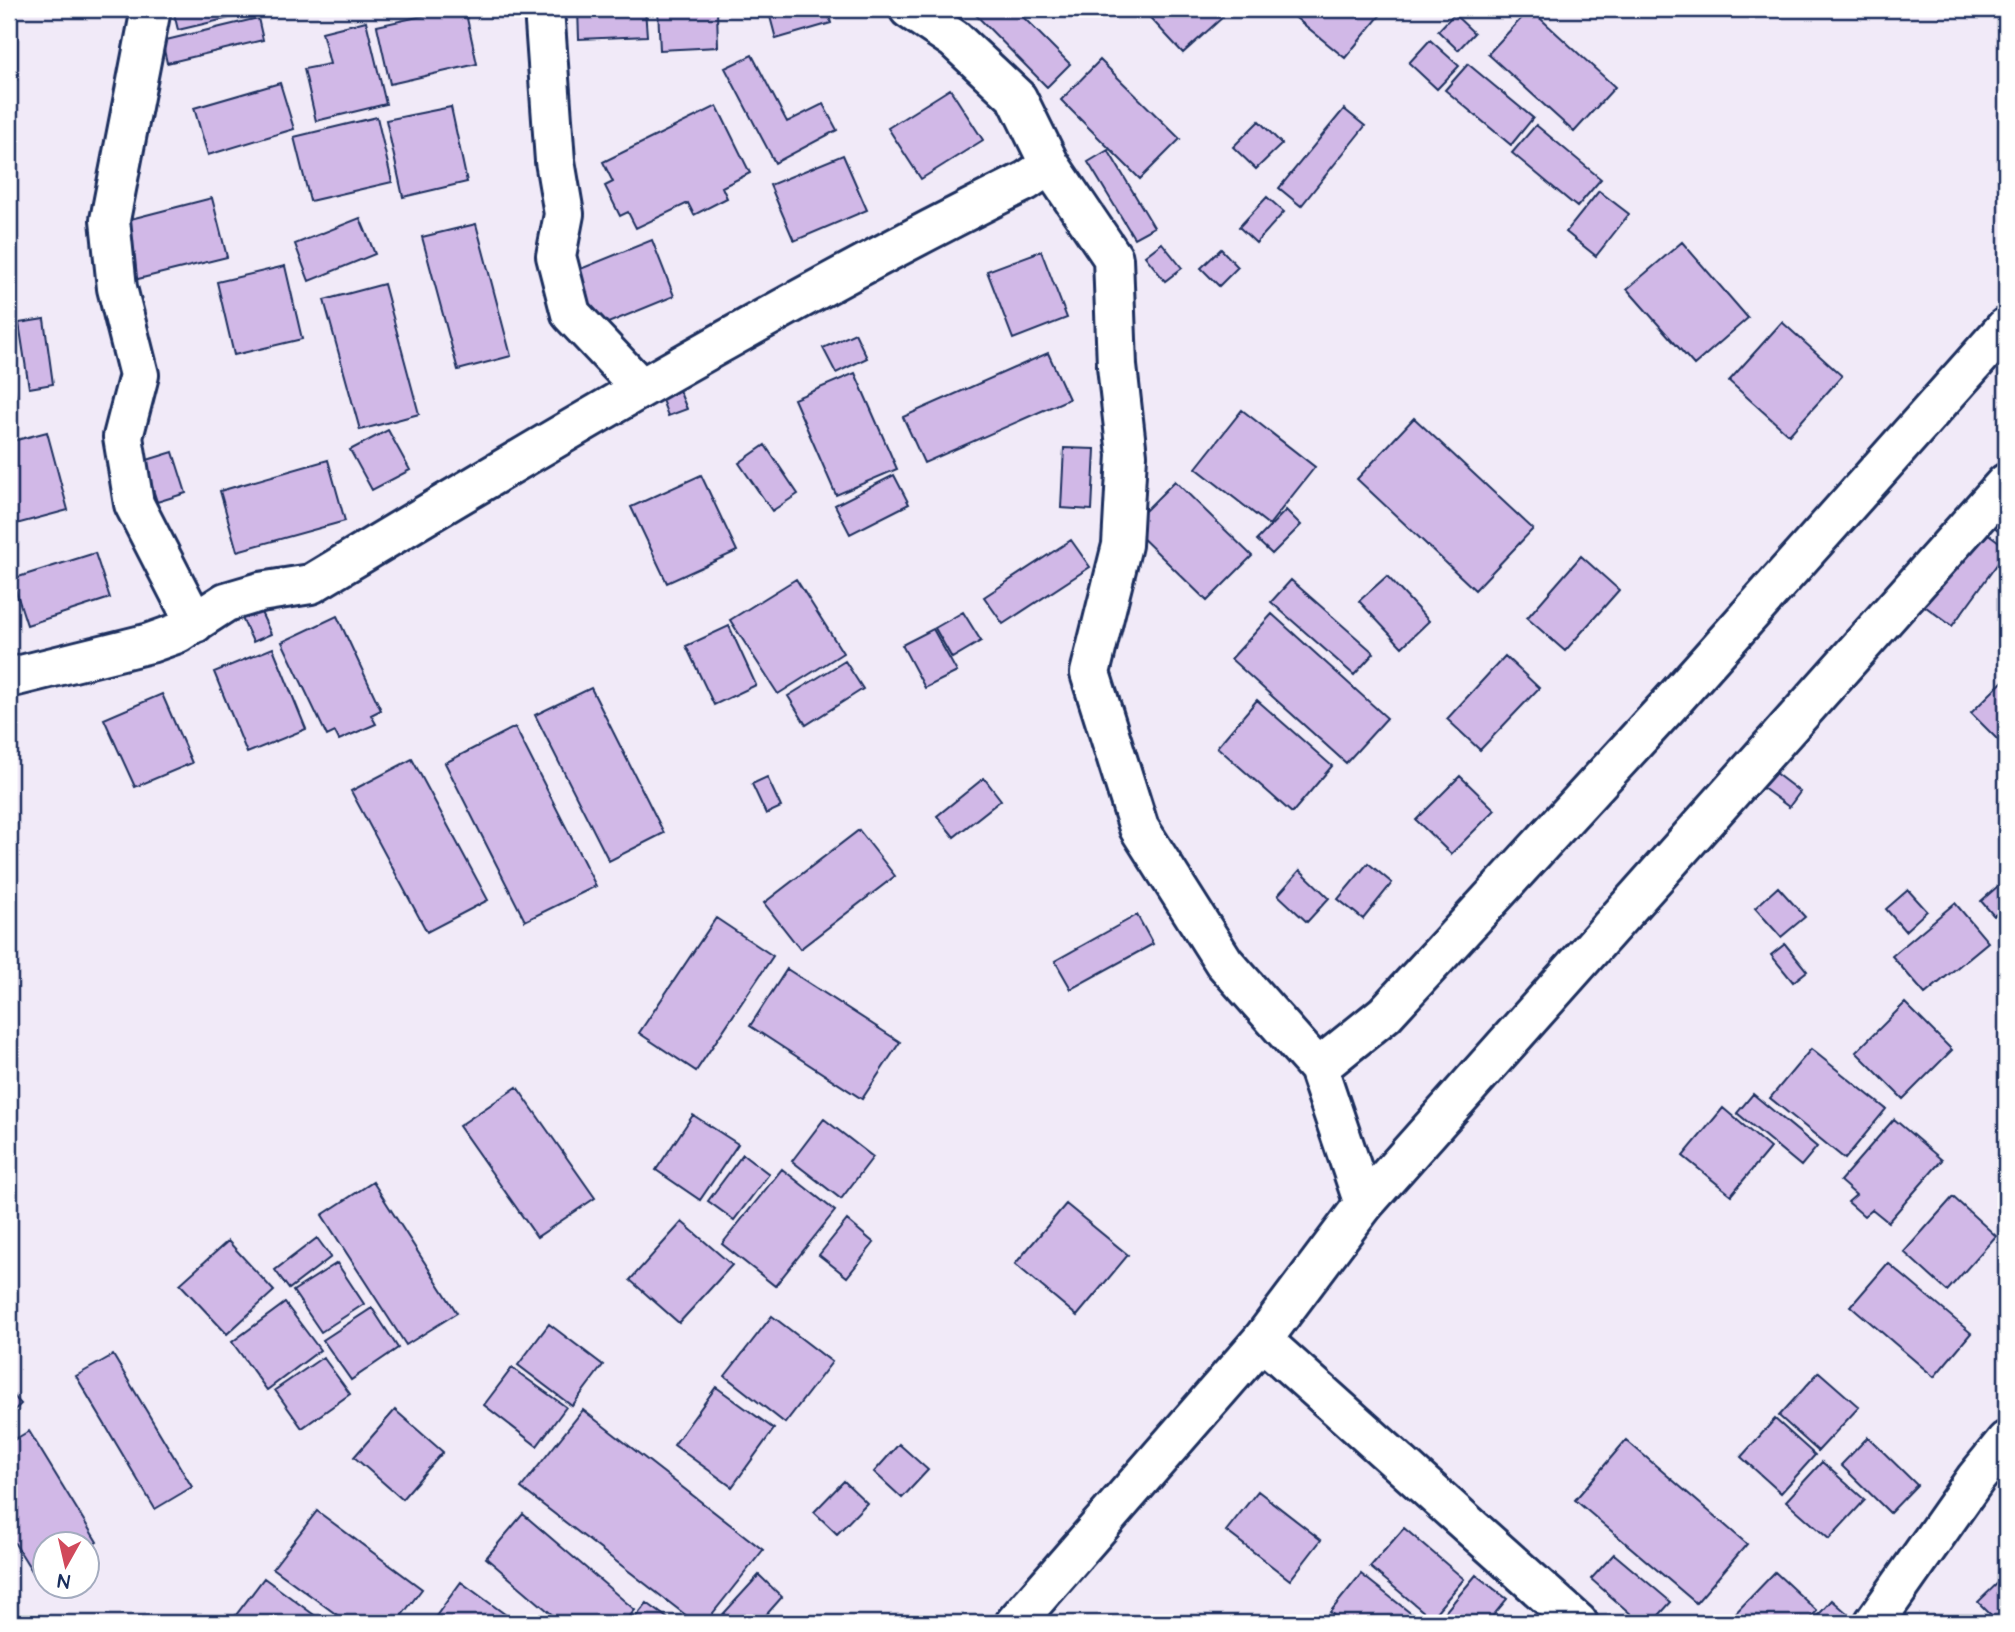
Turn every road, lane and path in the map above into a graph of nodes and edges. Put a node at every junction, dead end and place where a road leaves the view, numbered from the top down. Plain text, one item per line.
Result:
1 (151, 9) edge
2 (544, 9) edge
3 (909, 9) edge
4 (1050, 165) junction
5 (2006, 327) edge
6 (641, 388) junction
7 (2006, 483) edge
8 (195, 622) junction
9 (9, 678) edge
10 (1318, 1068) junction
11 (1364, 1205) junction
12 (1262, 1340) junction
13 (2006, 1441) edge
14 (1015, 1623) edge
15 (1578, 1623) edge
16 (1874, 1623) edge

1 - 8 street
2 - 6 street
3 - 4 street
4 - 6 street
4 - 10 street
5 - 10 street
6 - 8 street
7 - 11 street
8 - 9 street
10 - 11 street
11 - 12 street
12 - 14 street
12 - 15 street
13 - 16 street

